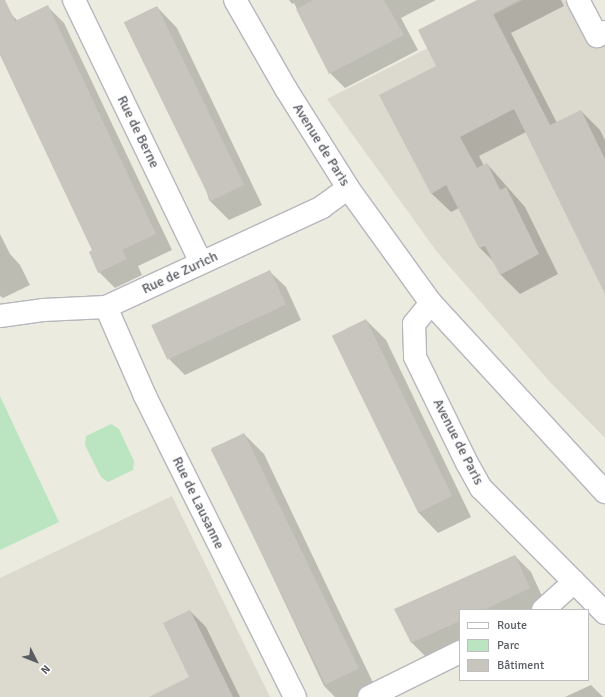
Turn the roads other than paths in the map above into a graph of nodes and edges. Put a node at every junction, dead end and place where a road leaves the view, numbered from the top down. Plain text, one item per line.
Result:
1 (74, 0) edge
2 (235, 0) edge
3 (578, 0) edge
4 (605, 32) edge
5 (348, 188) junction
6 (202, 263) junction
7 (432, 303) junction
8 (106, 307) junction
9 (0, 316) edge
10 (605, 492) edge
11 (574, 582) junction
12 (544, 609) edge
13 (605, 613) edge
14 (459, 652) edge
15 (294, 697) edge
16 (369, 697) edge

1 - 6 street, Rue de Berne
2 - 5 street, Avenue de Paris
3 - 4 street
5 - 6 street, Rue de Zurich
5 - 7 street, Avenue de Paris
6 - 8 street, Rue de Zurich
7 - 10 street, Avenue de Paris
7 - 11 street, Avenue de Paris
8 - 9 street, Rue de Zurich
8 - 15 street, Rue de Lausanne
11 - 12 street
11 - 13 street, Avenue de Paris
14 - 16 street

